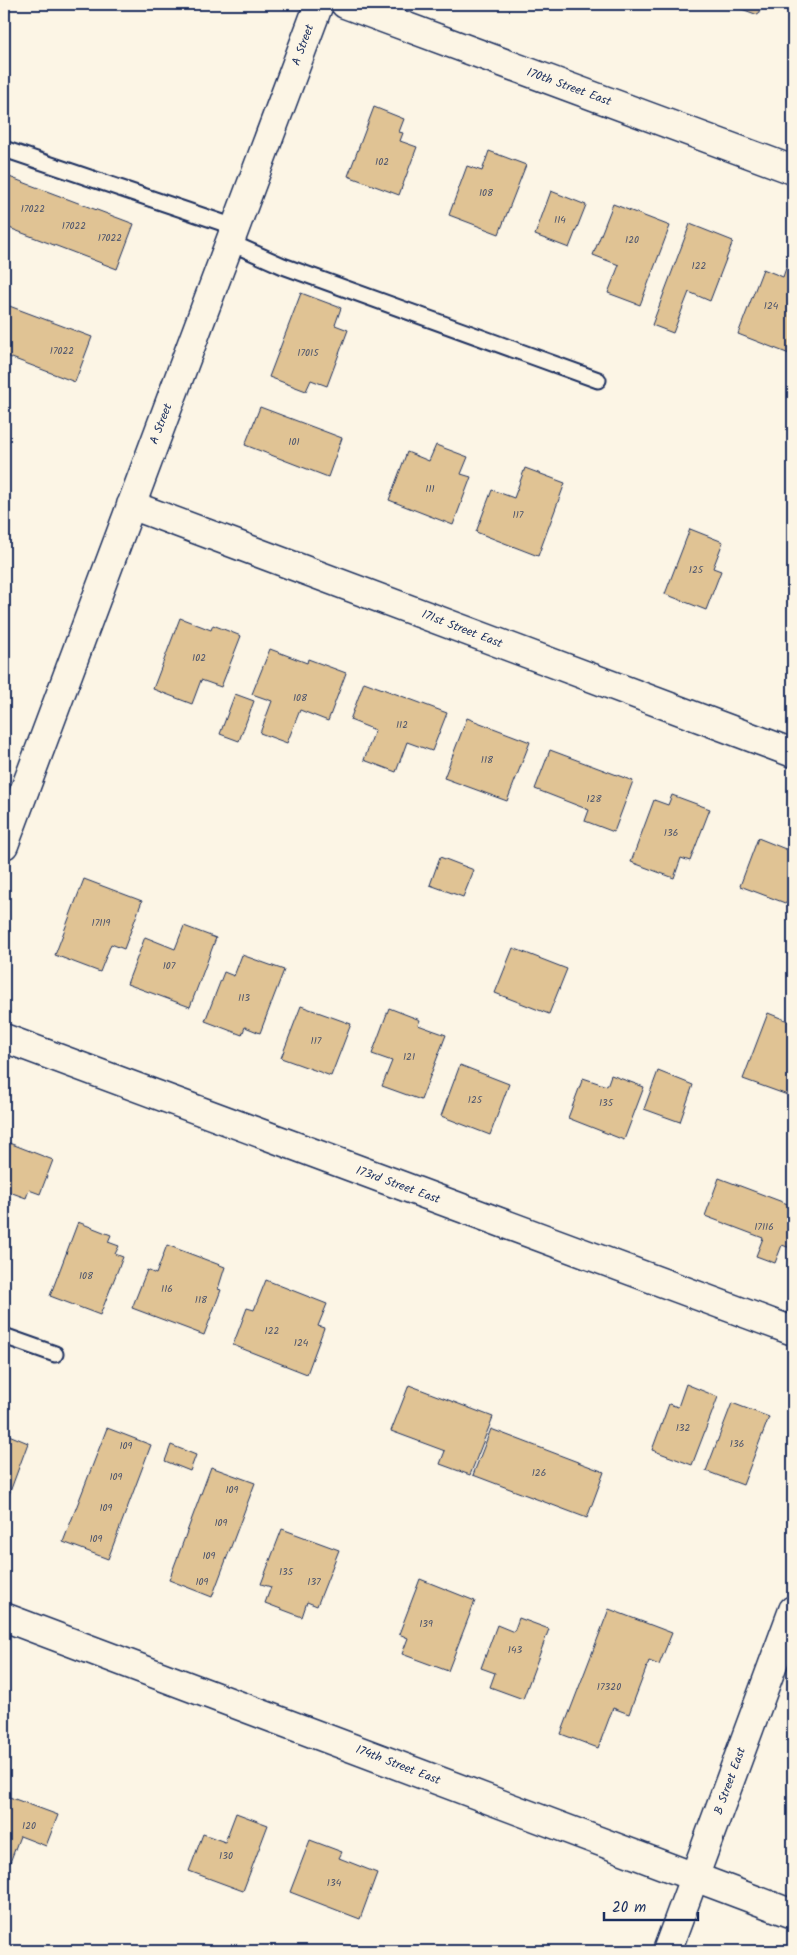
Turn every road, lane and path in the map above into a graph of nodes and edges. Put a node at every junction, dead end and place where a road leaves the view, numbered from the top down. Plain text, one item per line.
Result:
1 (319, 4) edge
2 (345, 4) edge
3 (4, 149) edge
4 (793, 170) edge
5 (232, 234) junction
6 (598, 380) dead end
7 (131, 505) junction
8 (793, 753) edge
9 (4, 845) edge
10 (4, 1038) edge
11 (793, 1331) edge
12 (4, 1336) edge
13 (55, 1354) dead end
14 (4, 1617) edge
15 (792, 1617) edge
16 (695, 1877) junction
17 (793, 1914) edge
18 (667, 1951) edge

1 - 5 street, A Street
2 - 4 street, 170th Street East
3 - 5 lane
5 - 6 lane
5 - 7 street, A Street
7 - 8 street, 171st Street East
7 - 9 street, A Street
10 - 11 street, 173rd Street East
12 - 13 lane
14 - 16 street, 174th Street East
15 - 16 street, B Street East
16 - 17 street, 174th Street East
16 - 18 street, B Street East

